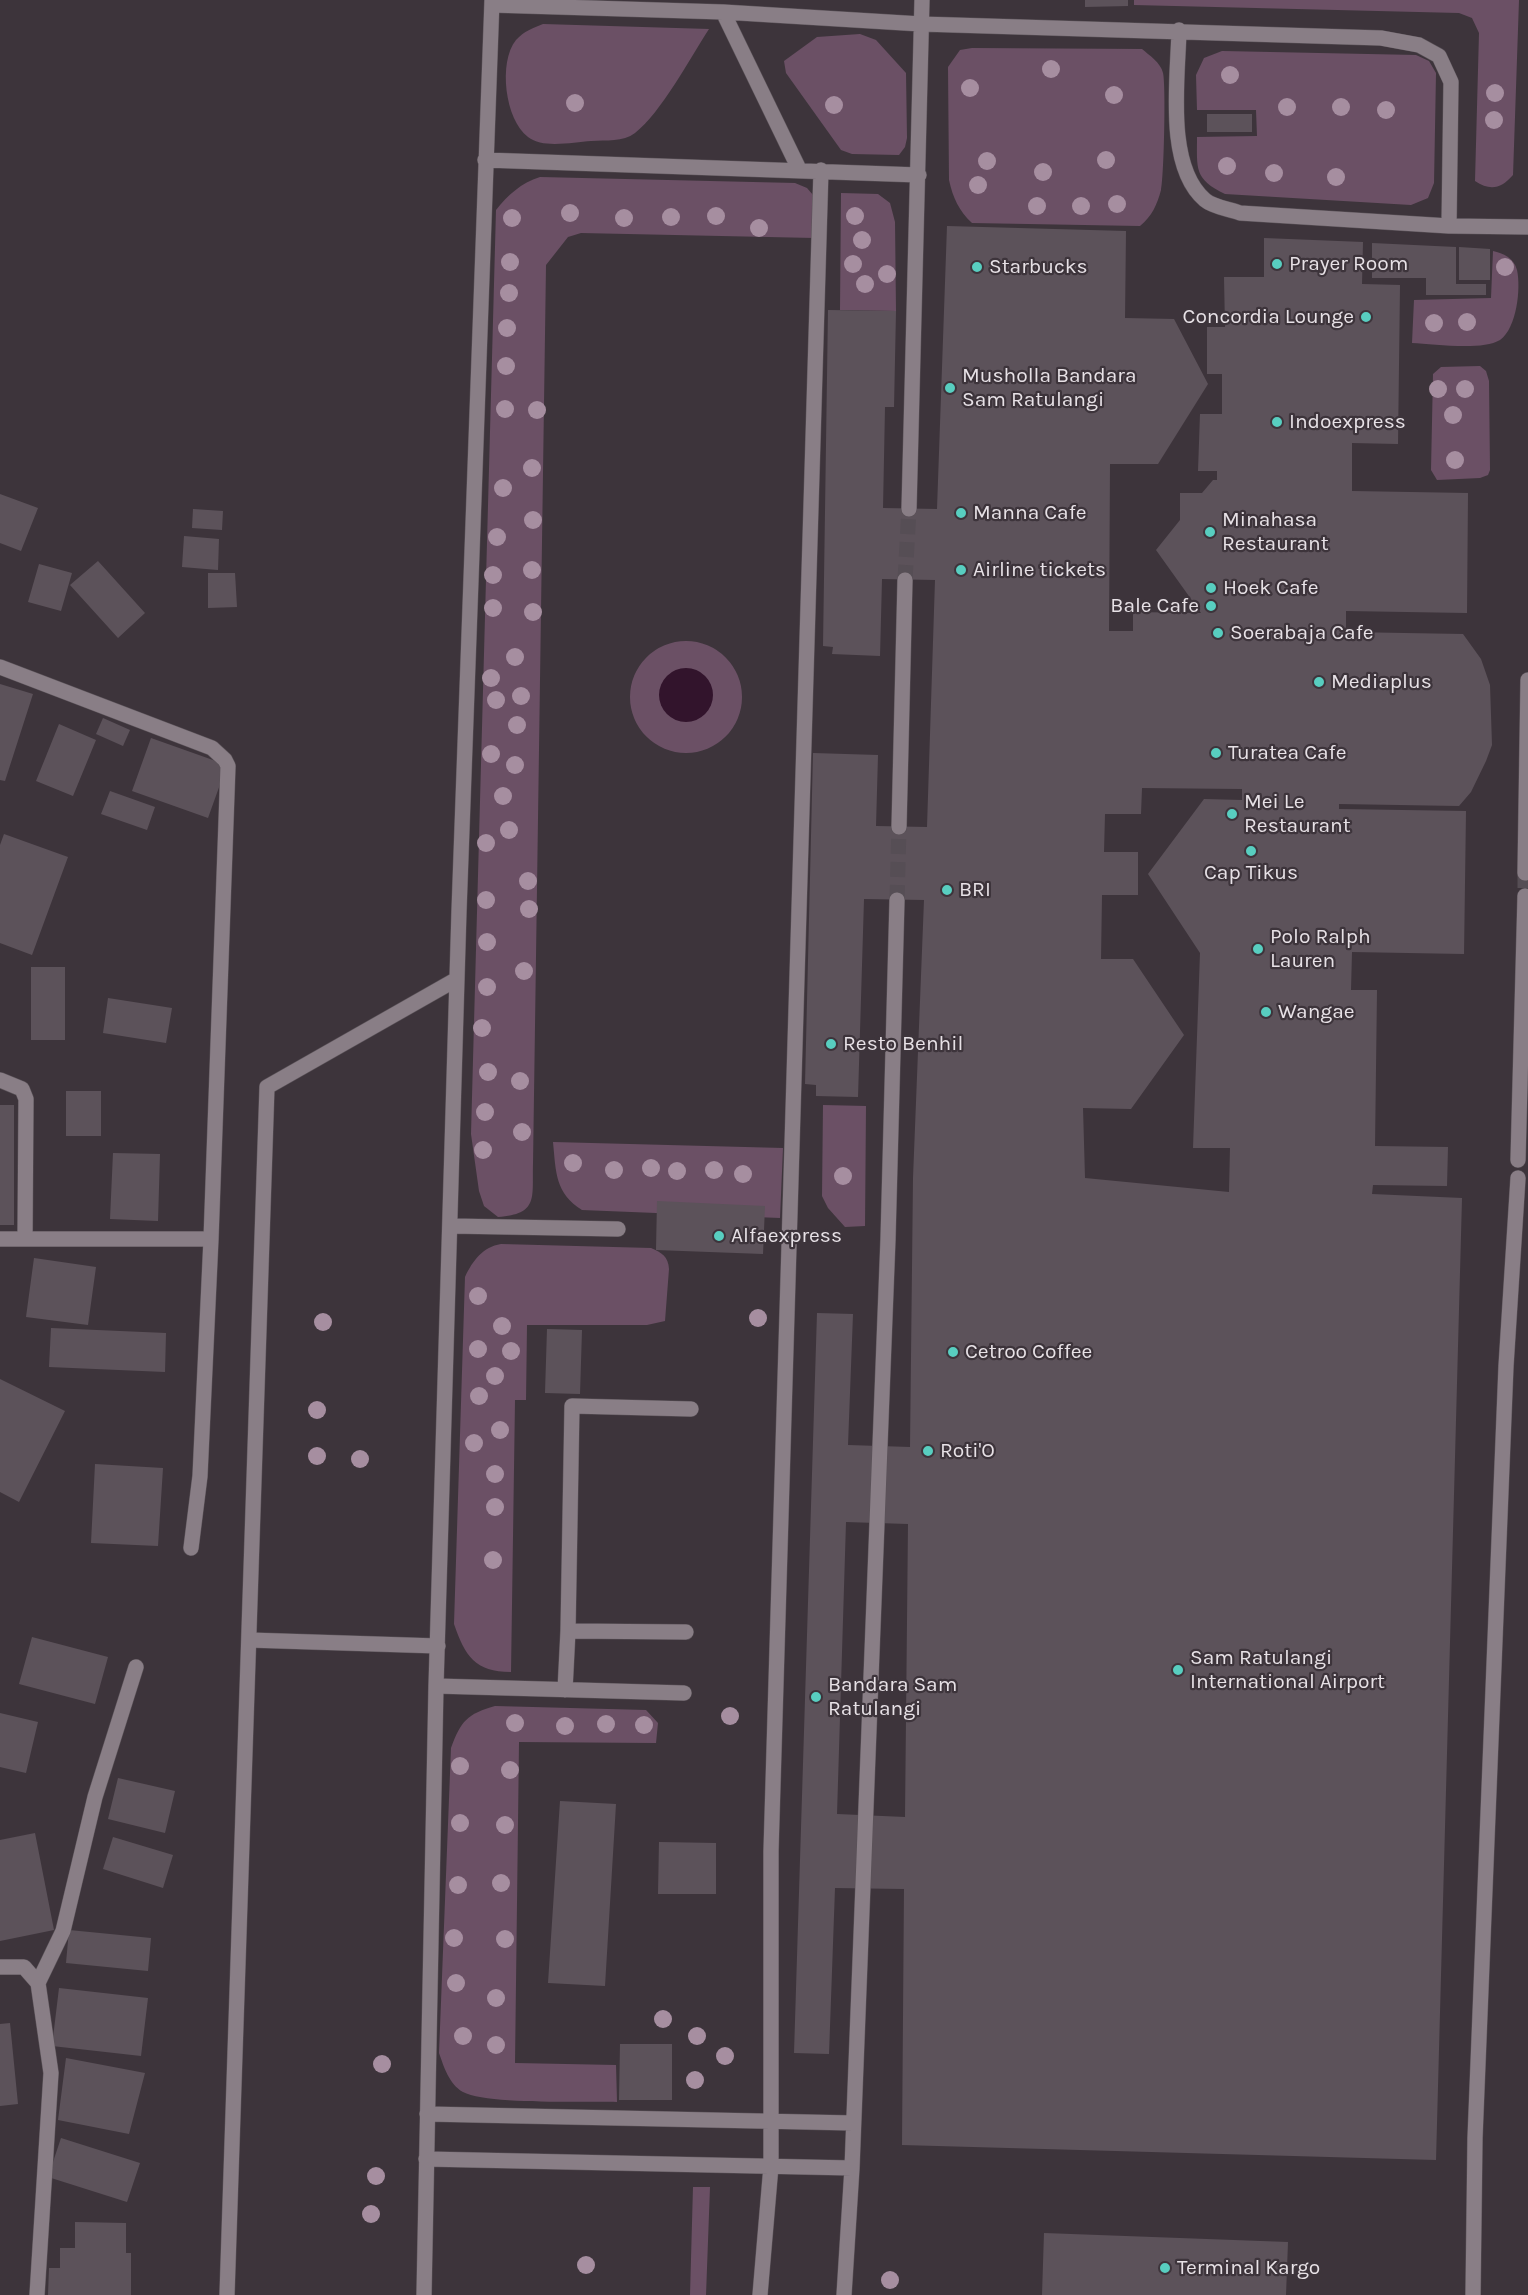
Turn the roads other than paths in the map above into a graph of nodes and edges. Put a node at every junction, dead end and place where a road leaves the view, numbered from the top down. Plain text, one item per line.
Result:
1 (922, 0) edge
2 (492, 2) edge
3 (723, 12) junction
4 (921, 24) junction
5 (1179, 30) junction
6 (485, 160) junction
7 (799, 169) junction
8 (821, 170) junction
9 (918, 175) junction
10 (1449, 226) junction
11 (1528, 227) edge
12 (909, 509) tunnel mouth
13 (905, 580) tunnel mouth
14 (0, 667) edge
15 (1528, 680) edge
16 (899, 827) tunnel mouth
17 (1525, 873) dead end
18 (1525, 896) dead end
19 (897, 900) tunnel mouth
20 (457, 979) junction
21 (0, 1080) edge
22 (1518, 1160) dead end
23 (1518, 1178) dead end
24 (451, 1226) junction
25 (618, 1229) dead end
26 (0, 1239) edge
27 (25, 1239) junction
28 (211, 1239) junction
29 (691, 1409) dead end
30 (191, 1548) dead end
31 (568, 1631) junction
32 (686, 1632) dead end
33 (249, 1640) junction
34 (438, 1646) junction
35 (136, 1667) dead end
36 (436, 1686) junction
37 (565, 1690) junction
38 (684, 1694) dead end
39 (0, 1967) edge
40 (38, 1983) junction
41 (427, 2114) junction
42 (771, 2121) junction
43 (853, 2123) junction
44 (426, 2159) junction
45 (771, 2166) junction
46 (852, 2168) junction
47 (37, 2295) edge
48 (227, 2295) edge
49 (424, 2295) edge
50 (760, 2295) edge
51 (844, 2295) edge
52 (1473, 2295) edge

1 - 4 street
2 - 3 street
2 - 6 street
3 - 4 street
3 - 7 street
4 - 5 street
4 - 9 street
5 - 10 street
5 - 10 street
6 - 7 street
6 - 20 street
7 - 8 street
8 - 9 street
8 - 42 street
9 - 12 street
10 - 11 street
13 - 16 street
14 - 28 street
15 - 17 street
18 - 22 street
19 - 43 street
20 - 24 street
20 - 33 street
21 - 27 street
23 - 52 street
24 - 25 street
24 - 34 street
26 - 27 street
27 - 28 street
28 - 30 street
29 - 31 street
31 - 32 street
31 - 37 street
33 - 34 street
33 - 48 street
34 - 36 street
35 - 40 street
36 - 37 street
36 - 41 street
37 - 38 street
39 - 40 street
40 - 47 street
41 - 42 street
41 - 44 street
42 - 43 street
42 - 45 street
43 - 46 street
44 - 45 street
44 - 49 street
45 - 46 street
45 - 50 street
46 - 51 street

